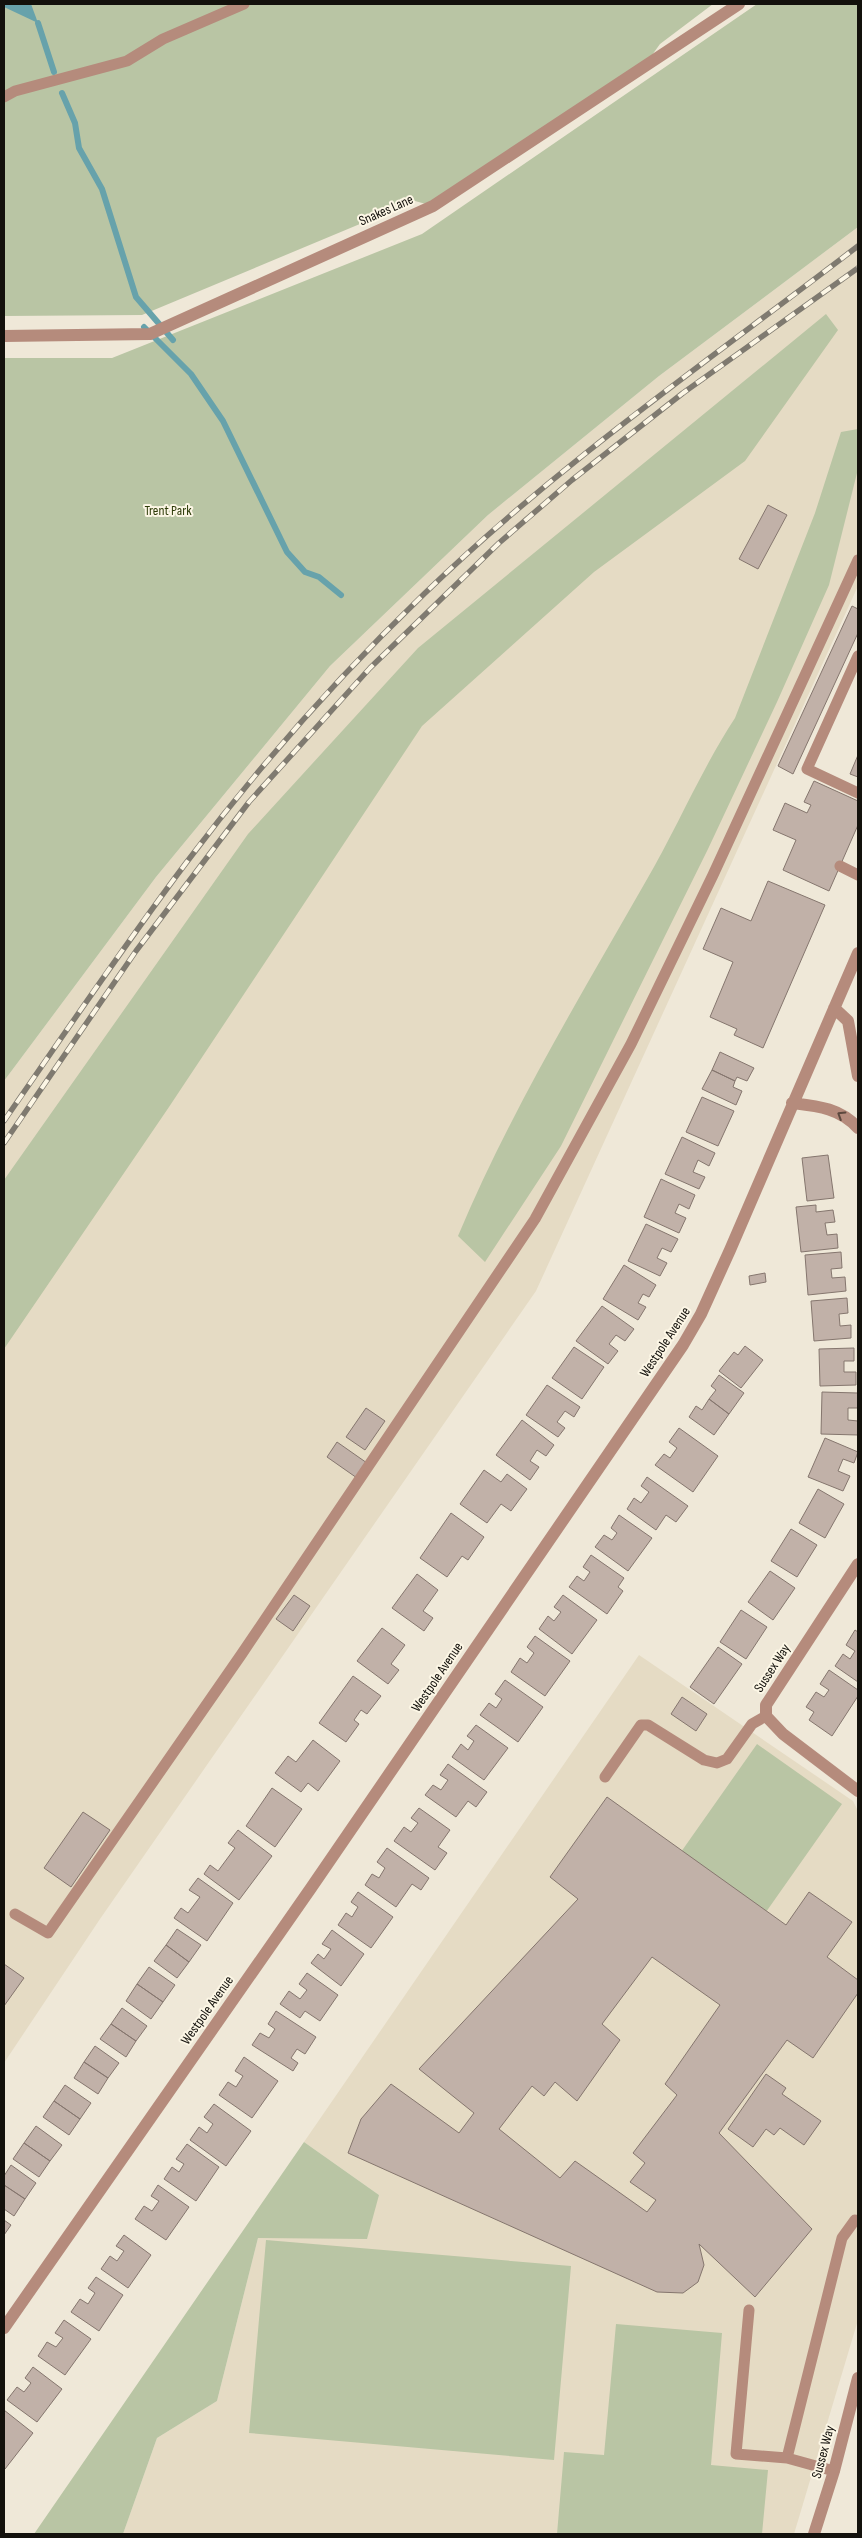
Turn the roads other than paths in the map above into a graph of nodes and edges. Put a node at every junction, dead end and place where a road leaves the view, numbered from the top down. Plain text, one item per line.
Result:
1 (244, 4) edge
2 (739, 4) edge
3 (4, 97) edge
4 (4, 336) edge
5 (858, 560) edge
6 (858, 656) edge
7 (858, 792) edge
8 (840, 866) dead end
9 (858, 874) edge
10 (858, 953) edge
11 (834, 1008) junction
12 (858, 1076) edge
13 (792, 1103) junction
14 (858, 1126) edge
15 (858, 1564) edge
16 (766, 1716) junction
17 (604, 1777) dead end
18 (858, 1791) edge
19 (15, 1914) dead end
20 (858, 2221) edge
21 (749, 2310) dead end
22 (4, 2328) edge
23 (858, 2378) edge
24 (787, 2458) junction
25 (834, 2471) junction
26 (814, 2534) edge

1 - 3 lane
2 - 4 street, Snakes Lane
5 - 19 lane
6 - 7 lane
8 - 9 lane
10 - 11 street, Westpole Avenue
11 - 12 street
11 - 13 street, Westpole Avenue
14 -> 13 street
13 - 22 street, Westpole Avenue
15 - 16 street, Sussex Way
16 - 17 lane
16 - 18 street
20 - 24 lane
21 - 24 lane
23 - 25 street, Sussex Way
24 - 25 lane
25 - 26 street, Sussex Way

